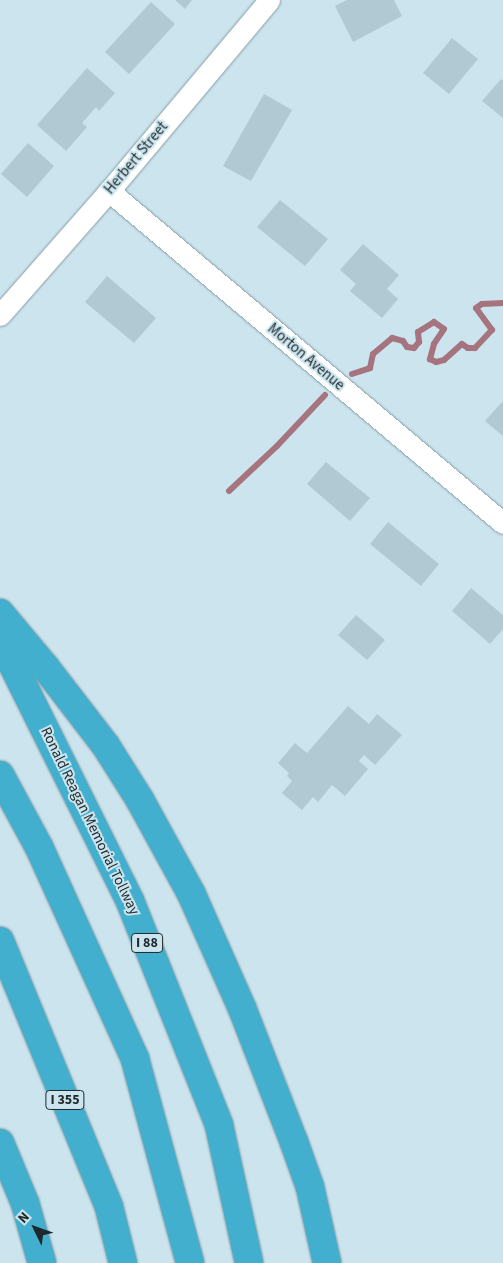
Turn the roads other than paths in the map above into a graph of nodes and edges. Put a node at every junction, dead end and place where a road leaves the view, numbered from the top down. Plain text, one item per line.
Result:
1 (270, 0) edge
2 (109, 191) junction
3 (0, 315) edge
4 (503, 523) edge
5 (0, 613) edge
6 (0, 639) edge
7 (0, 775) edge
8 (0, 940) edge
9 (0, 1143) edge
10 (0, 1160) edge
11 (25, 1203) junction
12 (42, 1263) edge
13 (123, 1263) edge
14 (190, 1263) edge
15 (249, 1263) edge
16 (327, 1263) edge

1 - 2 street, Herbert Street
2 - 3 street, Herbert Street
2 - 4 street, Morton Avenue
5 - 16 highway
6 - 15 highway, Ronald Reagan Memorial Tollway / I 88
7 - 14 highway
8 - 13 highway, I 355
9 - 11 highway
10 - 11 highway
11 - 12 highway

